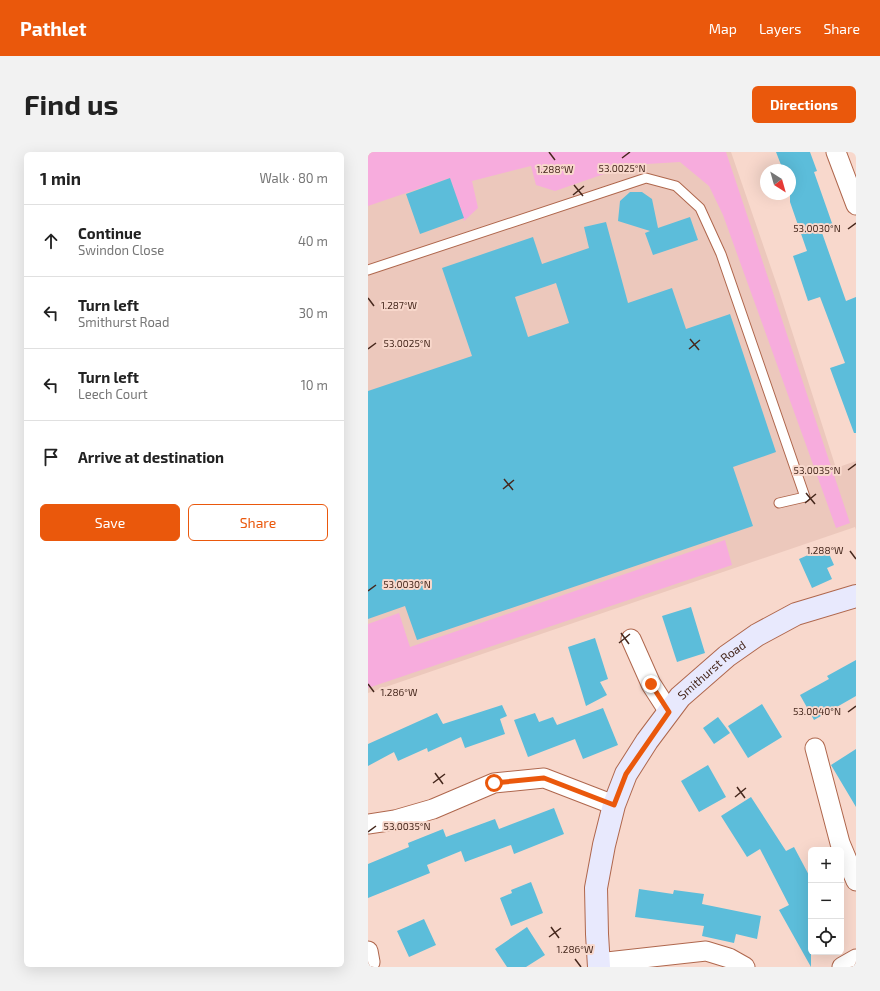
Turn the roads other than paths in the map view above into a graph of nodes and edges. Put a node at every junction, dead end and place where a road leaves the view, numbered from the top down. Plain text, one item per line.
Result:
1 (836, 152) edge
2 (856, 205) edge
3 (368, 270) edge
4 (779, 503) dead end
5 (856, 596) edge
6 (631, 639) dead end
7 (669, 712) junction
8 (815, 748) dead end
9 (614, 805) junction
10 (368, 824) edge
11 (856, 881) edge
12 (856, 959) edge
13 (599, 965) edge
14 (745, 967) edge
15 (842, 967) edge

1 - 2 street
3 - 4 lane
5 - 7 street, Smithurst Road
6 - 7 street
7 - 9 street, Smithurst Road
8 - 11 street
9 - 10 street
9 - 13 street, Smithurst Road
12 - 15 street
13 - 14 street

